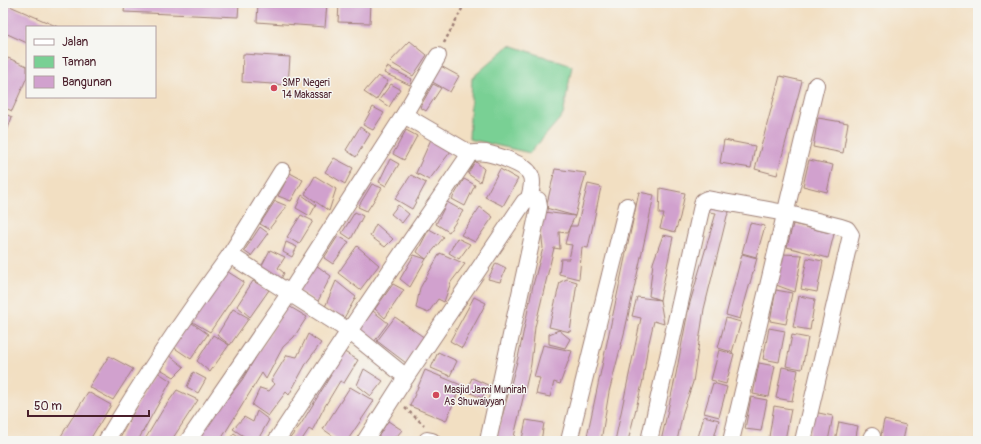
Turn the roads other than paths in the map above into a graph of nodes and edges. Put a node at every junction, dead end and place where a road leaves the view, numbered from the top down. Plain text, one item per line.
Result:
1 (438, 56) road end
2 (816, 85) dead end
3 (404, 115) junction
4 (467, 154) junction
5 (282, 171) dead end
6 (529, 198) junction
7 (627, 206) dead end
8 (785, 213) junction
9 (230, 255) junction
10 (289, 294) junction
11 (349, 331) junction
12 (406, 377) junction
13 (106, 441) edge
14 (188, 441) edge
15 (276, 441) edge
16 (365, 441) edge
17 (488, 441) edge
18 (569, 441) edge
19 (649, 441) edge
20 (731, 441) edge
21 (803, 441) edge

1 - 3 street
2 - 8 street
3 - 4 street
3 - 10 street
4 - 6 street
4 - 11 street
5 - 9 street
6 - 12 street
6 - 17 street
7 - 18 street
8 - 19 street
8 - 20 street
8 - 21 street
9 - 10 street
9 - 13 street
10 - 11 street
10 - 14 street
11 - 12 street
11 - 15 street
12 - 16 street

